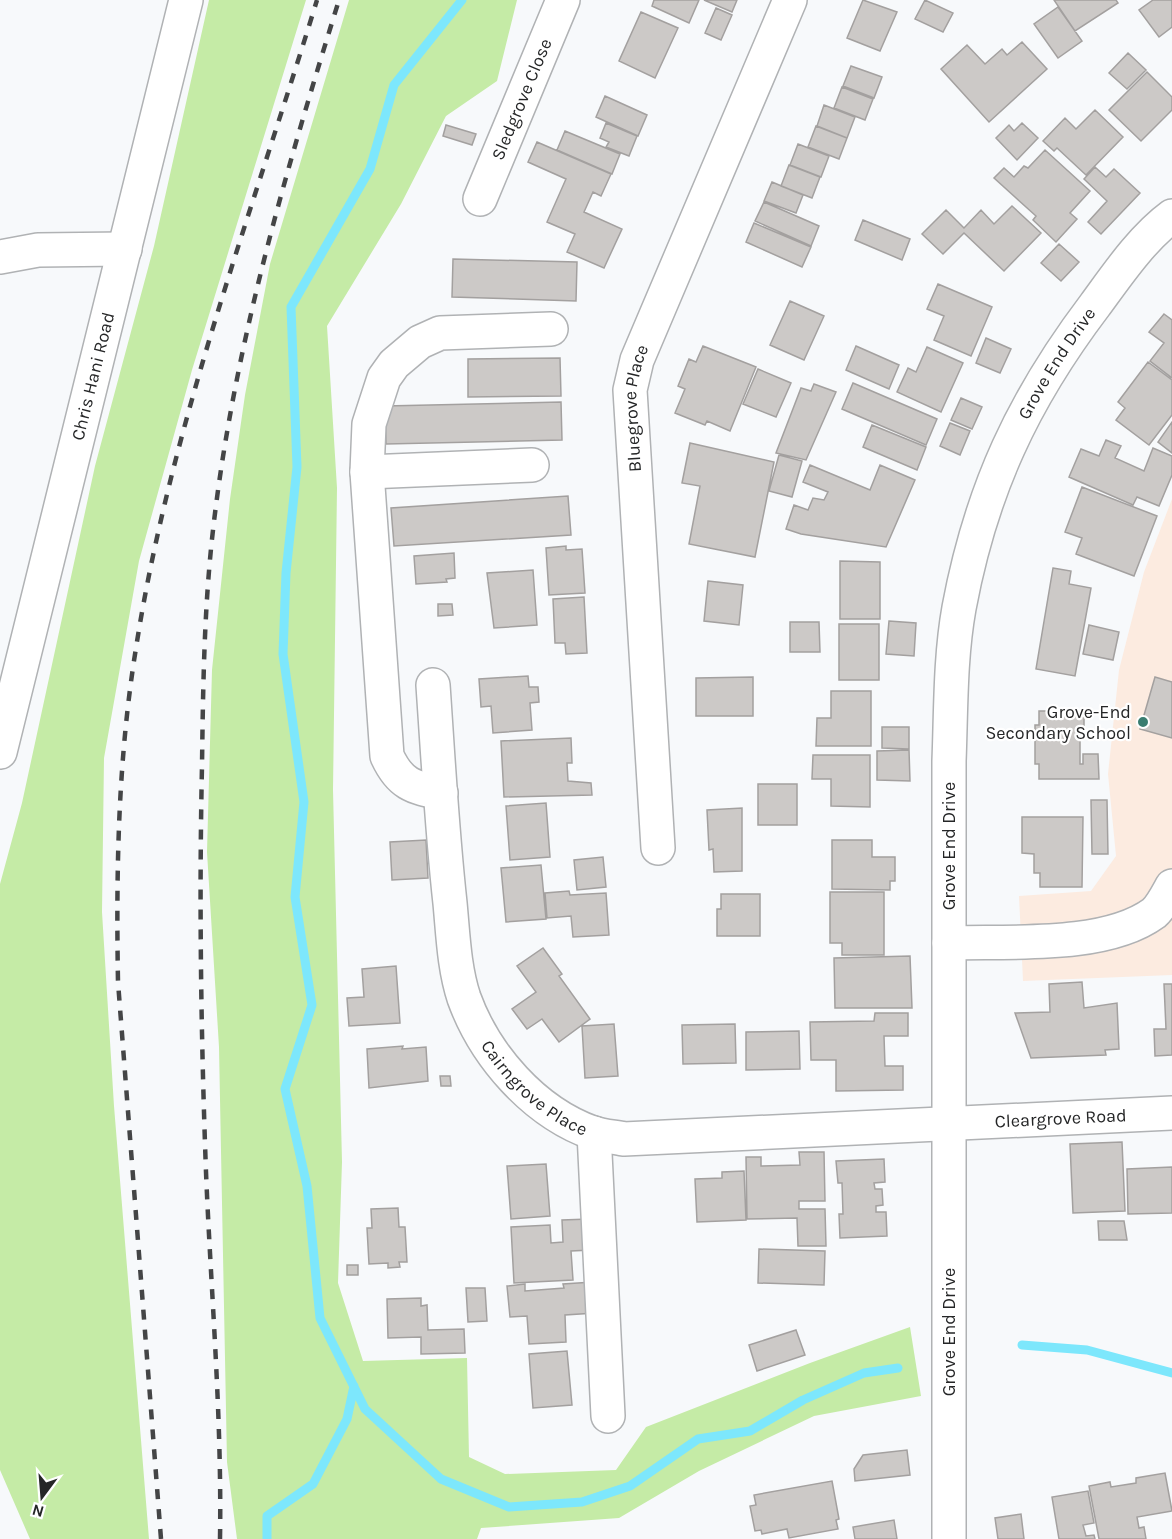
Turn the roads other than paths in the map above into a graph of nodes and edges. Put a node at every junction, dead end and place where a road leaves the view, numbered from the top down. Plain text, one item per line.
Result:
1 (186, 0) edge
2 (563, 0) edge
3 (790, 0) edge
4 (480, 199) dead end
5 (1172, 216) edge
6 (124, 249) junction
7 (0, 257) edge
8 (551, 329) dead end
9 (532, 465) dead end
10 (367, 472) junction
11 (433, 685) dead end
12 (0, 753) edge
13 (441, 793) junction
14 (658, 848) dead end
15 (1172, 886) edge
16 (949, 942) junction
17 (1172, 1113) edge
18 (949, 1123) junction
19 (594, 1133) junction
20 (608, 1416) dead end
21 (949, 1539) edge

1 - 6 street, Chris Hani Road
2 - 4 street, Sledgrove Close
3 - 14 street, Bluegrove Place
5 - 16 street, Grove End Drive
6 - 7 street
6 - 12 street, Chris Hani Road
8 - 10 street
9 - 10 street
10 - 13 street
11 - 13 street, Cairngrove Place
13 - 19 street, Cairngrove Place
15 - 16 street
16 - 18 street, Grove End Drive
17 - 18 street, Cleargrove Road
18 - 19 street, Cairngrove Place
18 - 21 street, Grove End Drive
19 - 20 street

